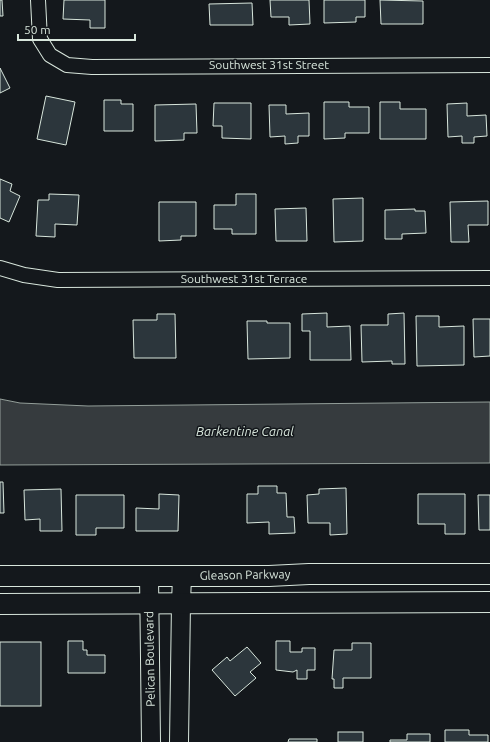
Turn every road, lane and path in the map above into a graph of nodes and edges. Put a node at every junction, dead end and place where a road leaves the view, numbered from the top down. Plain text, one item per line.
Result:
1 (38, 0) edge
2 (490, 65) edge
3 (0, 268) edge
4 (490, 278) edge
5 (490, 574) edge
6 (149, 575) junction
7 (0, 576) edge
8 (182, 576) junction
9 (490, 602) edge
10 (181, 603) junction
11 (0, 604) edge
12 (149, 604) junction
13 (151, 742) edge
14 (179, 742) edge

1 - 2 street, Southwest 31st Street
3 - 4 street, Southwest 31st Terrace
5 - 8 main road, Gleason Parkway
6 - 7 main road, Gleason Parkway
6 - 8 main road, Gleason Parkway
6 - 12 street, Pelican Boulevard
8 - 10 street
9 - 10 main road
10 - 12 main road
10 - 14 street
11 - 12 main road
12 - 13 street, Pelican Boulevard

